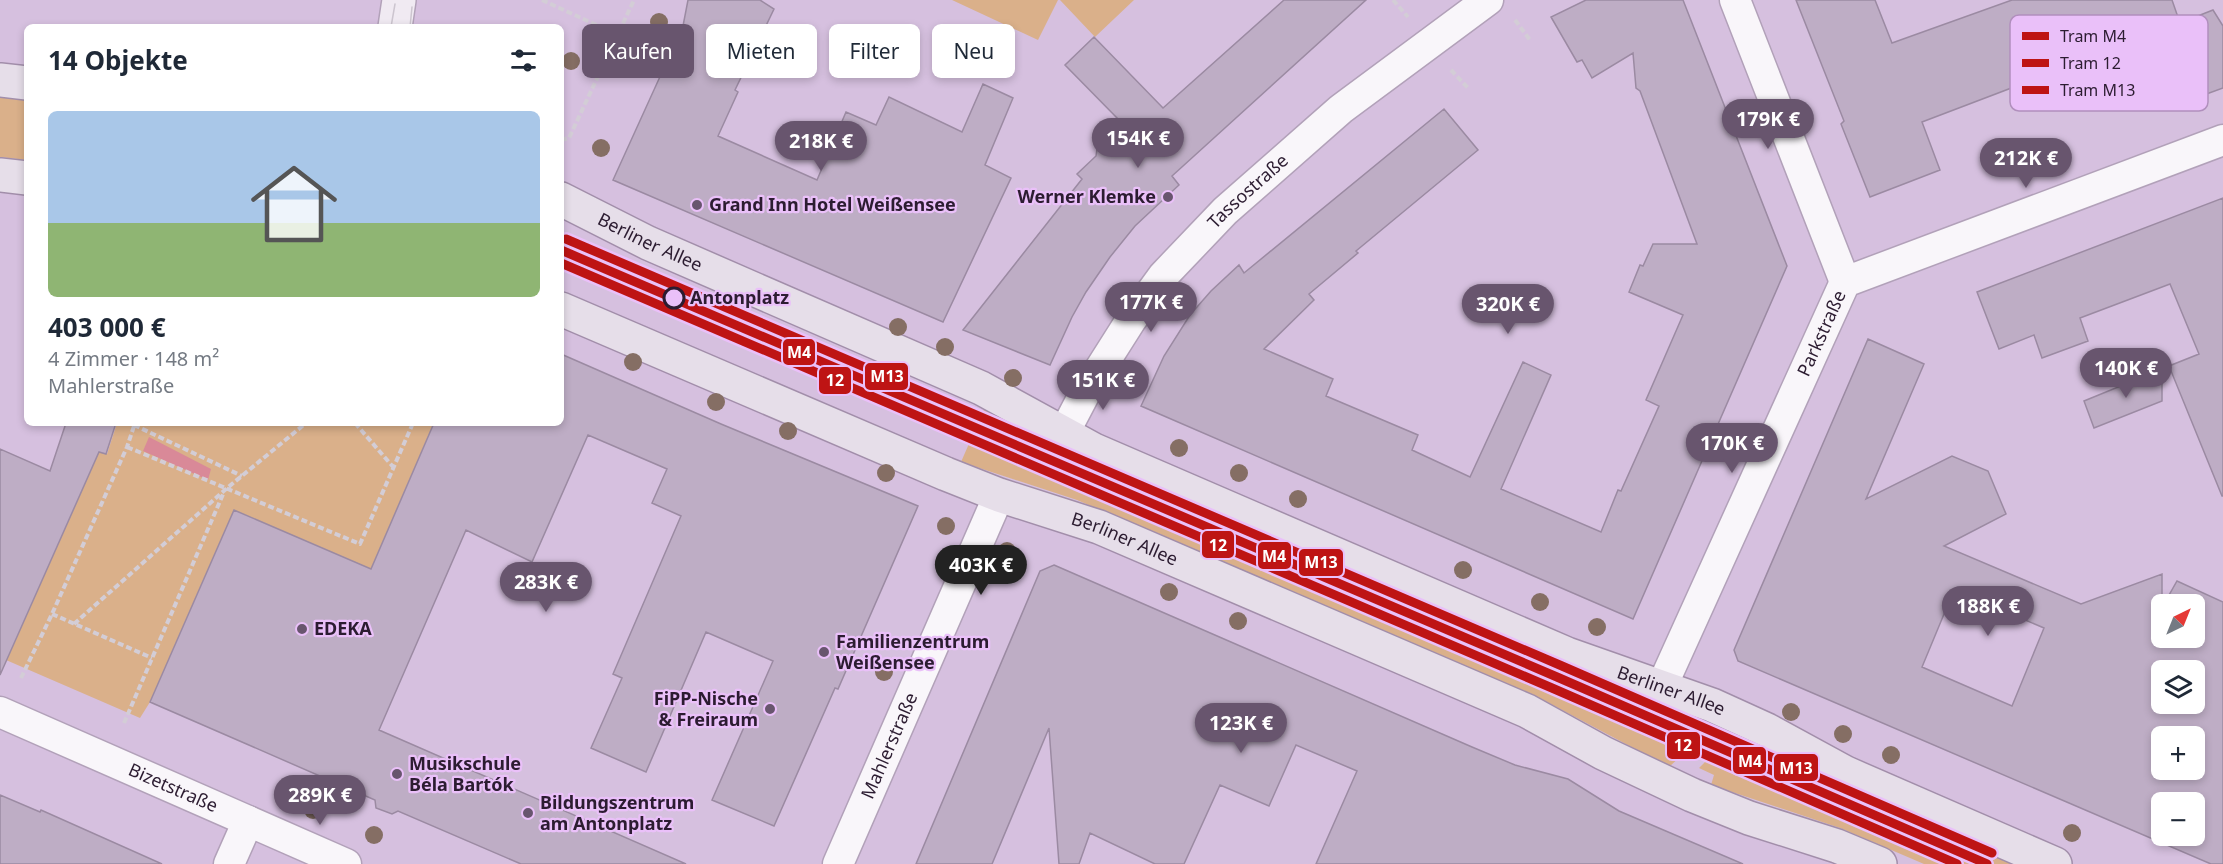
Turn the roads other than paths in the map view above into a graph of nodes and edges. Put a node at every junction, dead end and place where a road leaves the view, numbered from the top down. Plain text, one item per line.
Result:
1 (399, 0) edge
2 (1488, 0) edge
3 (1735, 0) edge
4 (396, 24) edge
5 (0, 80) edge
6 (24, 83) edge
7 (2223, 140) edge
8 (0, 175) edge
9 (24, 178) edge
10 (564, 201) edge
11 (1845, 282) junction
12 (564, 310) edge
13 (1064, 433) junction
14 (999, 495) junction
15 (1662, 686) junction
16 (0, 712) edge
17 (248, 821) junction
18 (229, 864) edge
19 (346, 864) edge
20 (838, 864) edge
21 (1880, 864) edge
22 (2055, 864) edge

1 - 4 street
2 - 13 street, Tassostraße
3 - 11 street
5 - 6 main road
7 - 11 street, Parkstraße
8 - 9 main road
10 - 13 main road, Berliner Allee
11 - 15 street, Parkstraße
12 - 14 main road, Berliner Allee
13 - 15 main road, Berliner Allee
14 - 20 street, Mahlerstraße
14 - 21 main road, Berliner Allee
15 - 22 main road, Berliner Allee
16 - 17 street, Bizetstraße
17 - 18 street
17 - 19 street, Bizetstraße

